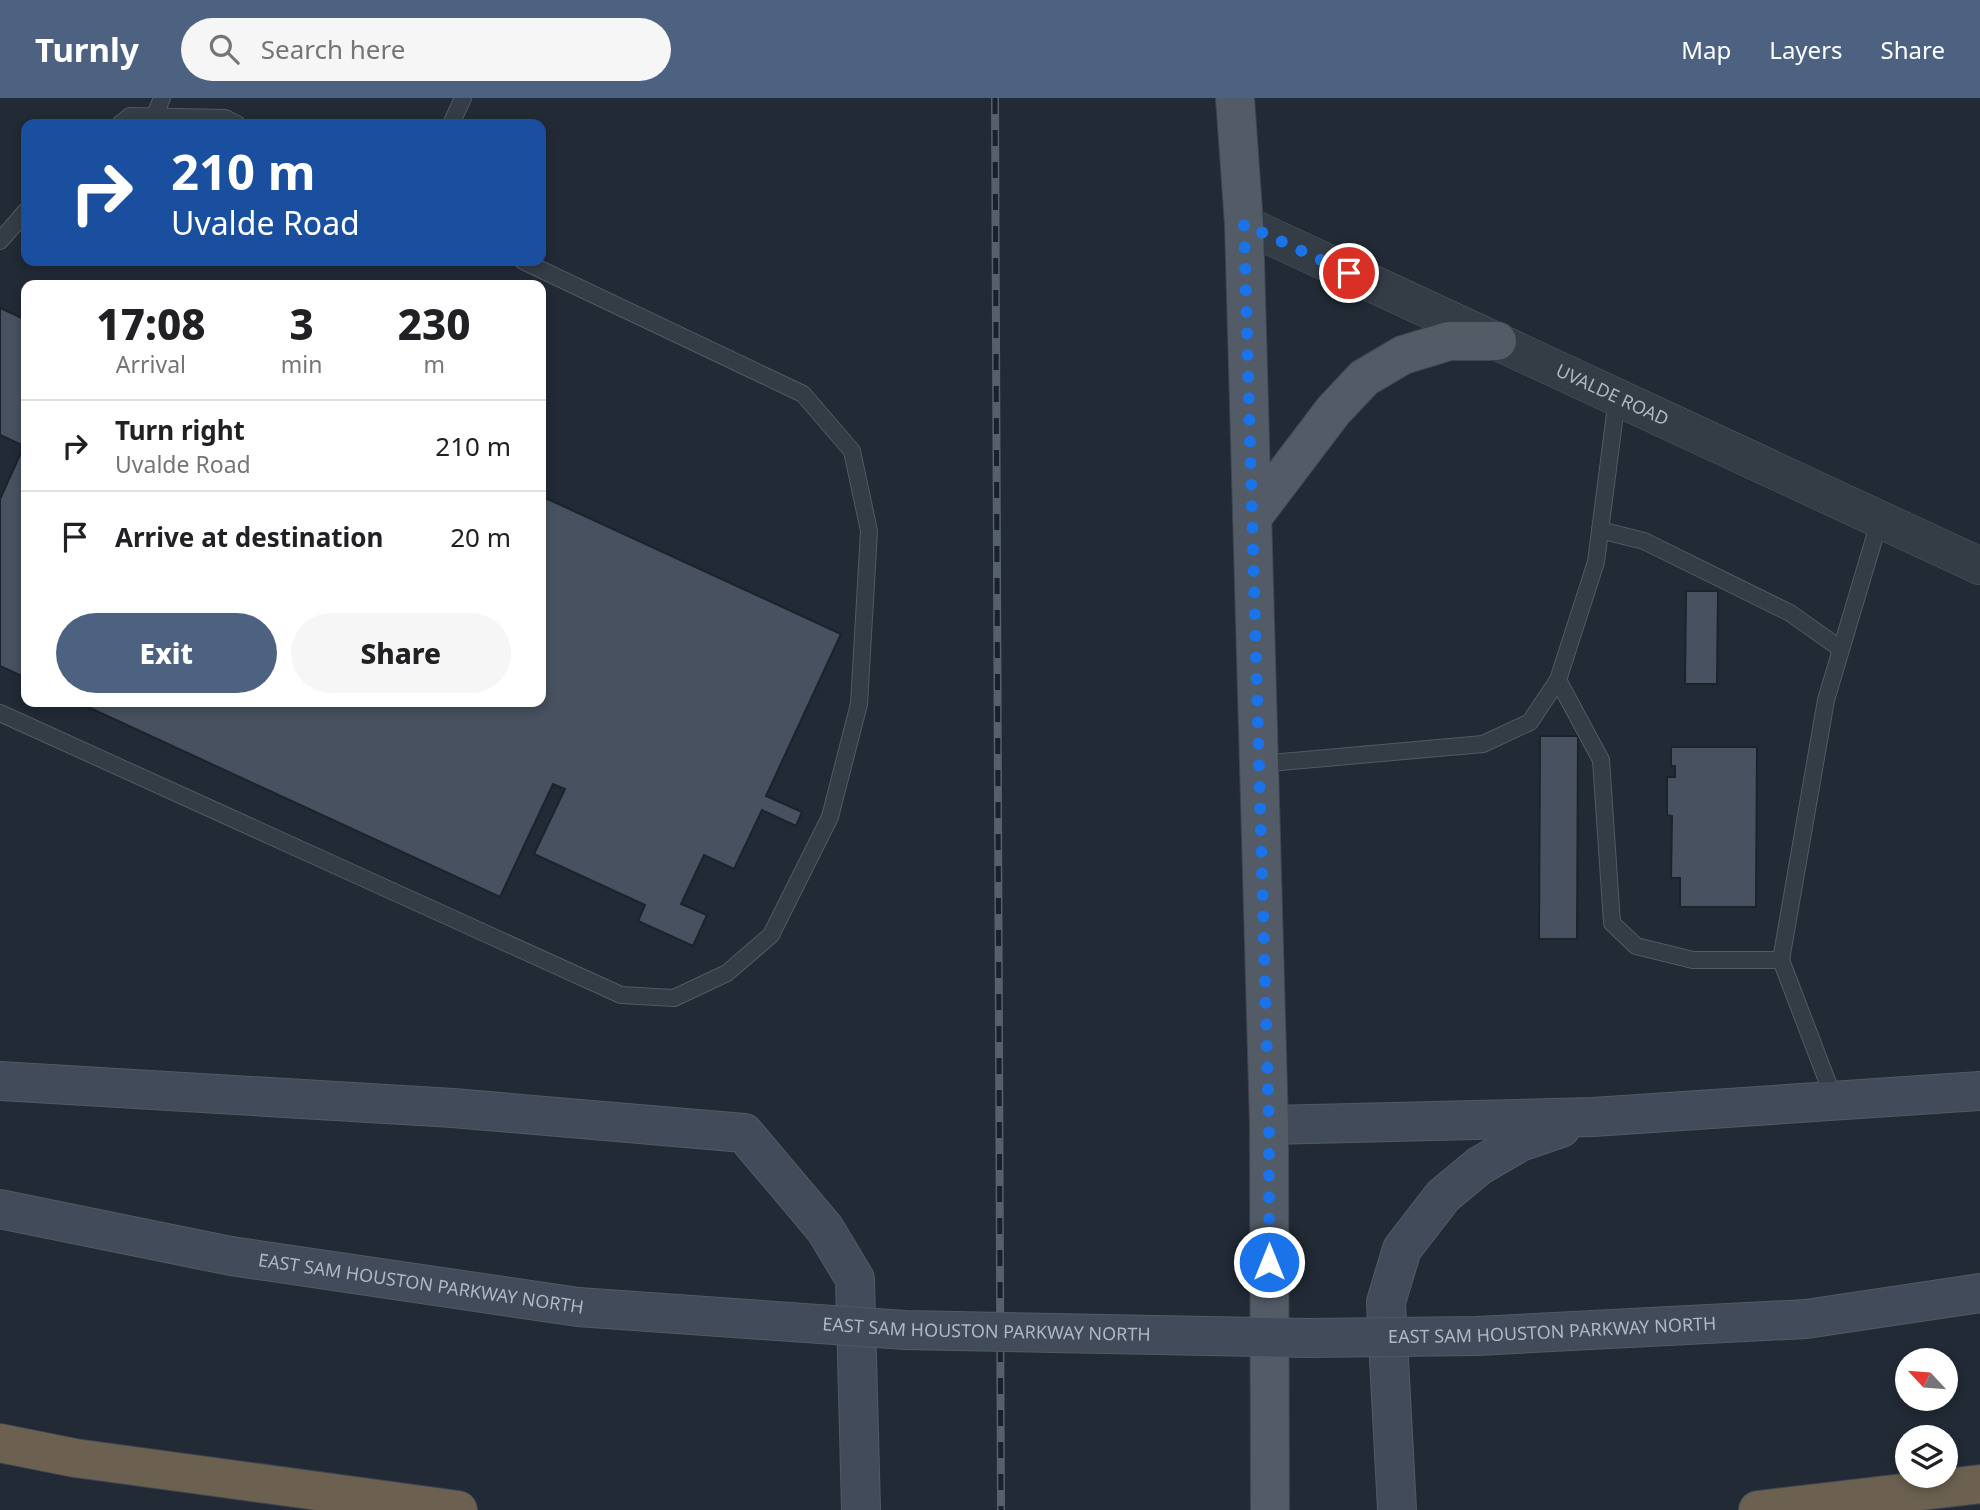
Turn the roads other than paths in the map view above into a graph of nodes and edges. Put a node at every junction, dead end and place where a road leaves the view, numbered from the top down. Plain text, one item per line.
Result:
1 (162, 98) edge
2 (463, 98) edge
3 (1235, 98) edge
4 (154, 117) junction
5 (126, 119) edge
6 (227, 119) edge
7 (454, 119) edge
8 (21, 217) edge
9 (1244, 224) junction
10 (0, 241) edge
11 (534, 266) edge
12 (1497, 341) junction
13 (1617, 397) junction
14 (1252, 518) junction
15 (1880, 519) junction
16 (1600, 530) junction
17 (1980, 566) edge
18 (1841, 649) junction
19 (1558, 680) junction
20 (0, 713) edge
21 (1259, 764) junction
22 (1781, 960) junction
23 (0, 1082) edge
24 (1980, 1091) edge
25 (1835, 1099) junction
26 (1593, 1117) junction
27 (1269, 1125) junction
28 (0, 1209) edge
29 (1980, 1293) edge
30 (0, 1443) edge
31 (1980, 1484) edge
32 (458, 1510) edge
33 (861, 1510) edge
34 (1270, 1510) edge
35 (1397, 1510) edge
36 (1758, 1510) edge

1 - 4 lane
2 - 7 lane
3 - 9 main road
4 - 5 lane
4 - 6 lane
8 - 10 lane
9 - 12 street, UVALDE ROAD
9 - 14 main road
11 - 20 lane
12 - 13 street, UVALDE ROAD
12 - 14 main road
13 - 15 street, UVALDE ROAD
13 - 16 lane
14 - 21 main road
15 - 17 street, UVALDE ROAD
15 - 18 lane
16 - 18 lane
16 - 19 lane
18 - 22 lane
19 - 21 lane
19 - 22 lane
21 - 27 main road
22 - 25 lane
23 - 33 main road
24 - 25 main road
25 - 26 main road
26 - 27 main road
26 - 35 main road
27 - 34 main road
28 - 29 main road, EAST SAM HOUSTON PARKWAY NORTH, bridge
30 - 32 highway
31 - 36 highway

